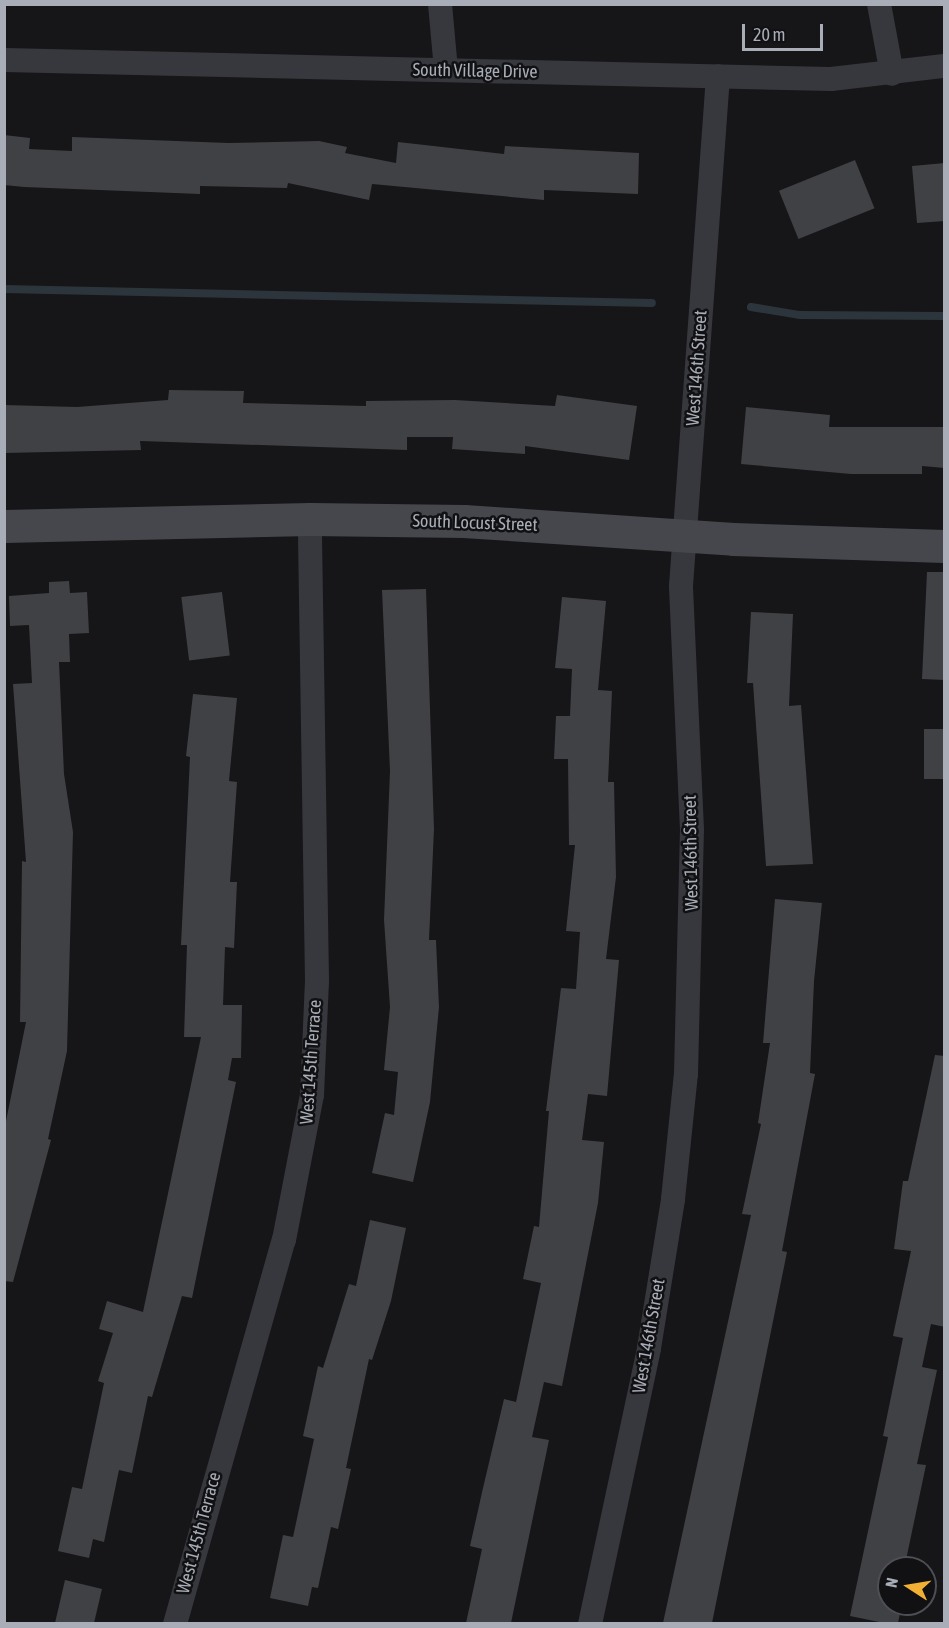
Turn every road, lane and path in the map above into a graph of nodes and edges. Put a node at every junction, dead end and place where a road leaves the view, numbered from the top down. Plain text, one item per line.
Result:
1 (440, 4) edge
2 (879, 4) edge
3 (4, 60) edge
4 (945, 66) edge
5 (446, 70) junction
6 (892, 74) junction
7 (718, 76) junction
8 (310, 519) junction
9 (4, 526) edge
10 (684, 534) junction
11 (945, 546) edge
12 (175, 1623) edge
13 (590, 1623) edge

1 - 5 street
2 - 6 street
3 - 5 street, South Village Drive
4 - 6 street, South Village Drive
5 - 7 street, South Village Drive
6 - 7 street, South Village Drive
7 - 10 street, West 146th Street
8 - 9 street, South Locust Street
8 - 10 street, South Locust Street
8 - 12 street, West 145th Terrace
10 - 11 street, South Locust Street
10 - 13 street, West 146th Street

